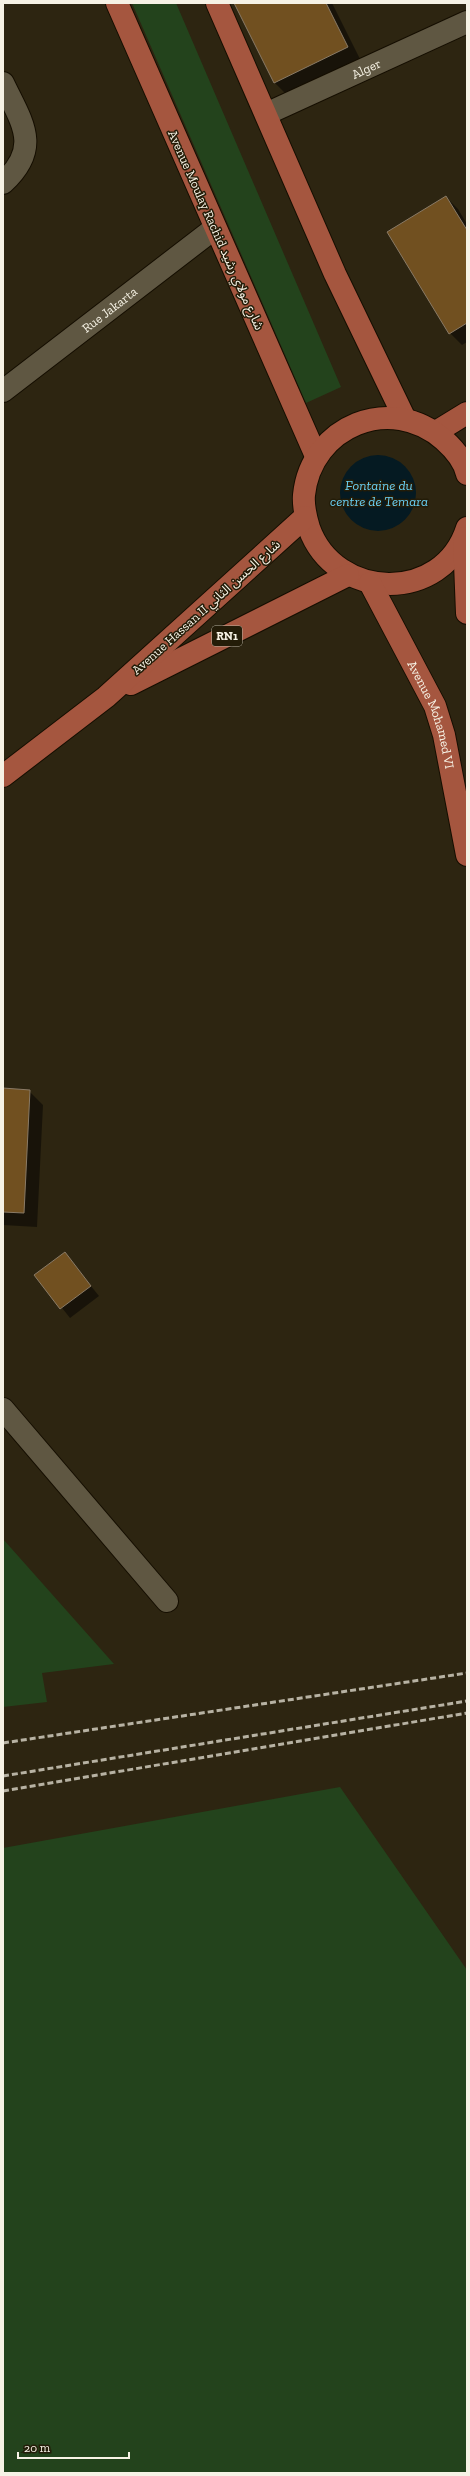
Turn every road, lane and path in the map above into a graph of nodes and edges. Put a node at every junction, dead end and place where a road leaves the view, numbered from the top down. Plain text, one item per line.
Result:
1 (117, 3) edge
2 (217, 3) edge
3 (467, 22) edge
4 (3, 83) edge
5 (266, 114) junction
6 (3, 183) edge
7 (215, 228) junction
8 (3, 391) edge
9 (467, 413) edge
10 (405, 419) junction
11 (436, 432) junction
12 (316, 456) junction
13 (467, 474) edge
14 (306, 517) junction
15 (465, 533) edge
16 (348, 575) junction
17 (370, 583) junction
18 (467, 613) edge
19 (106, 697) junction
20 (3, 776) edge
21 (467, 855) edge
22 (3, 1409) edge
23 (167, 1601) dead end

1 - 7 main road, Avenue Moulay Rachid شارع مولاي رشيد
2 - 5 main road
3 - 5 street, Alger
4 - 6 street
5 - 10 main road
7 - 8 street, Rue Jakarta
7 - 12 main road, Avenue Moulay Rachid شارع مولاي رشيد
9 - 11 main road
10 - 11 main road
10 - 12 main road
11 - 13 main road
12 - 14 main road
14 - 16 main road
14 - 19 main road, Avenue Hassan II شارع الحسن الثاني / RN1
15 - 17 main road
15 - 18 main road
16 - 17 main road
16 - 19 main road, Avenue Hassan II شارع الحسن الثاني / RN1
17 - 21 main road, Avenue Mohamed VI
19 - 20 main road, Avenue Hassan II شارع الحسن الثاني / RN1
22 - 23 street

